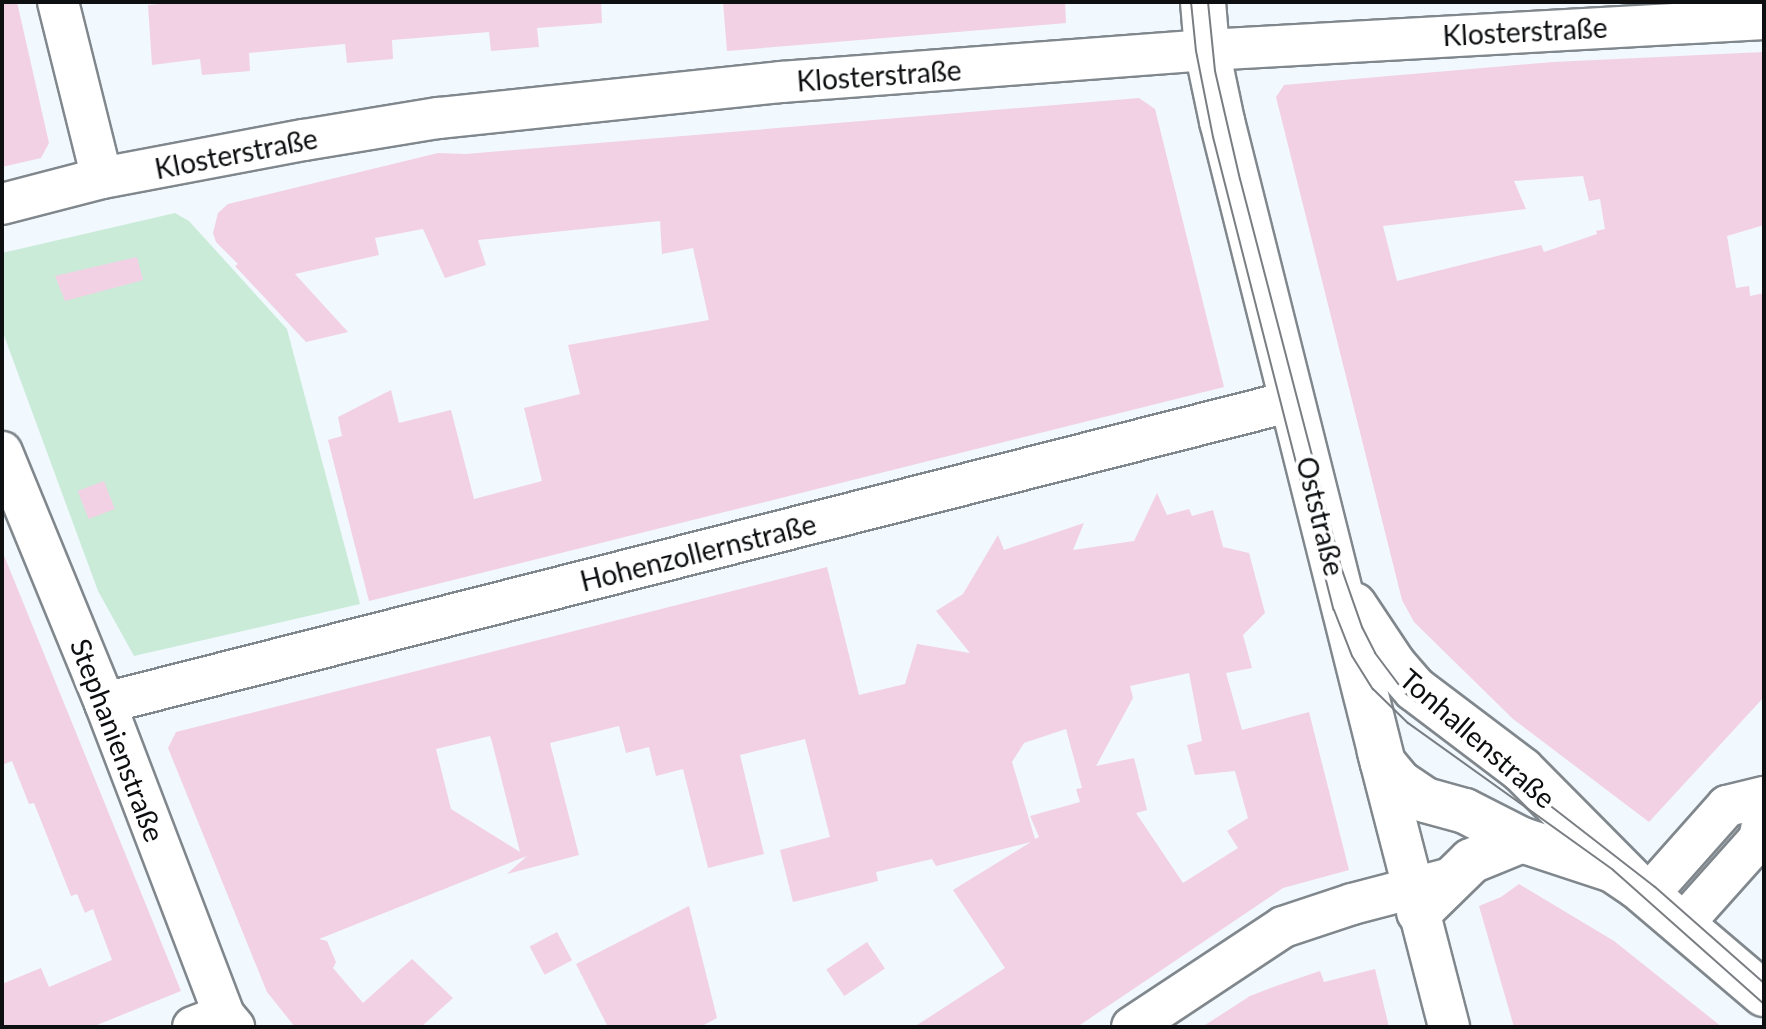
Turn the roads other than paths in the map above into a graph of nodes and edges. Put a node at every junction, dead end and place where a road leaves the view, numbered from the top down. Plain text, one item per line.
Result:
1 (58, 2) edge
2 (1203, 2) edge
3 (1764, 19) edge
4 (1207, 50) junction
5 (102, 178) junction
6 (2, 204) edge
7 (1292, 401) junction
8 (2, 452) edge
9 (1336, 576) junction
10 (105, 703) junction
11 (1378, 752) junction
12 (1764, 797) edge
13 (1764, 816) edge
14 (1522, 840) junction
15 (1642, 891) junction
16 (1428, 893) junction
17 (1683, 924) junction
18 (1764, 994) edge
19 (217, 1023) edge
20 (1132, 1027) edge
21 (1449, 1027) edge

1 - 5 street
2 - 4 main road, Oststraße
3 - 4 street, Klosterstraße
4 - 5 street, Klosterstraße
4 - 7 main road, Oststraße
5 - 6 street, Klosterstraße
7 - 9 main road, Oststraße
7 - 10 street, Hohenzollernstraße
8 - 10 street, Stephanienstraße
9 - 11 main road, Oststraße
9 - 15 main road, Tonhallenstraße
10 - 19 street, Stephanienstraße
11 - 14 main road, Tonhallenstraße
11 - 16 street, Oststraße
12 - 15 street
13 - 17 street
14 - 15 main road, Tonhallenstraße
14 - 16 main road
15 - 17 main road, Tonhallenstraße
16 - 20 street
16 - 21 street, Oststraße
17 - 18 main road, Tonhallenstraße

